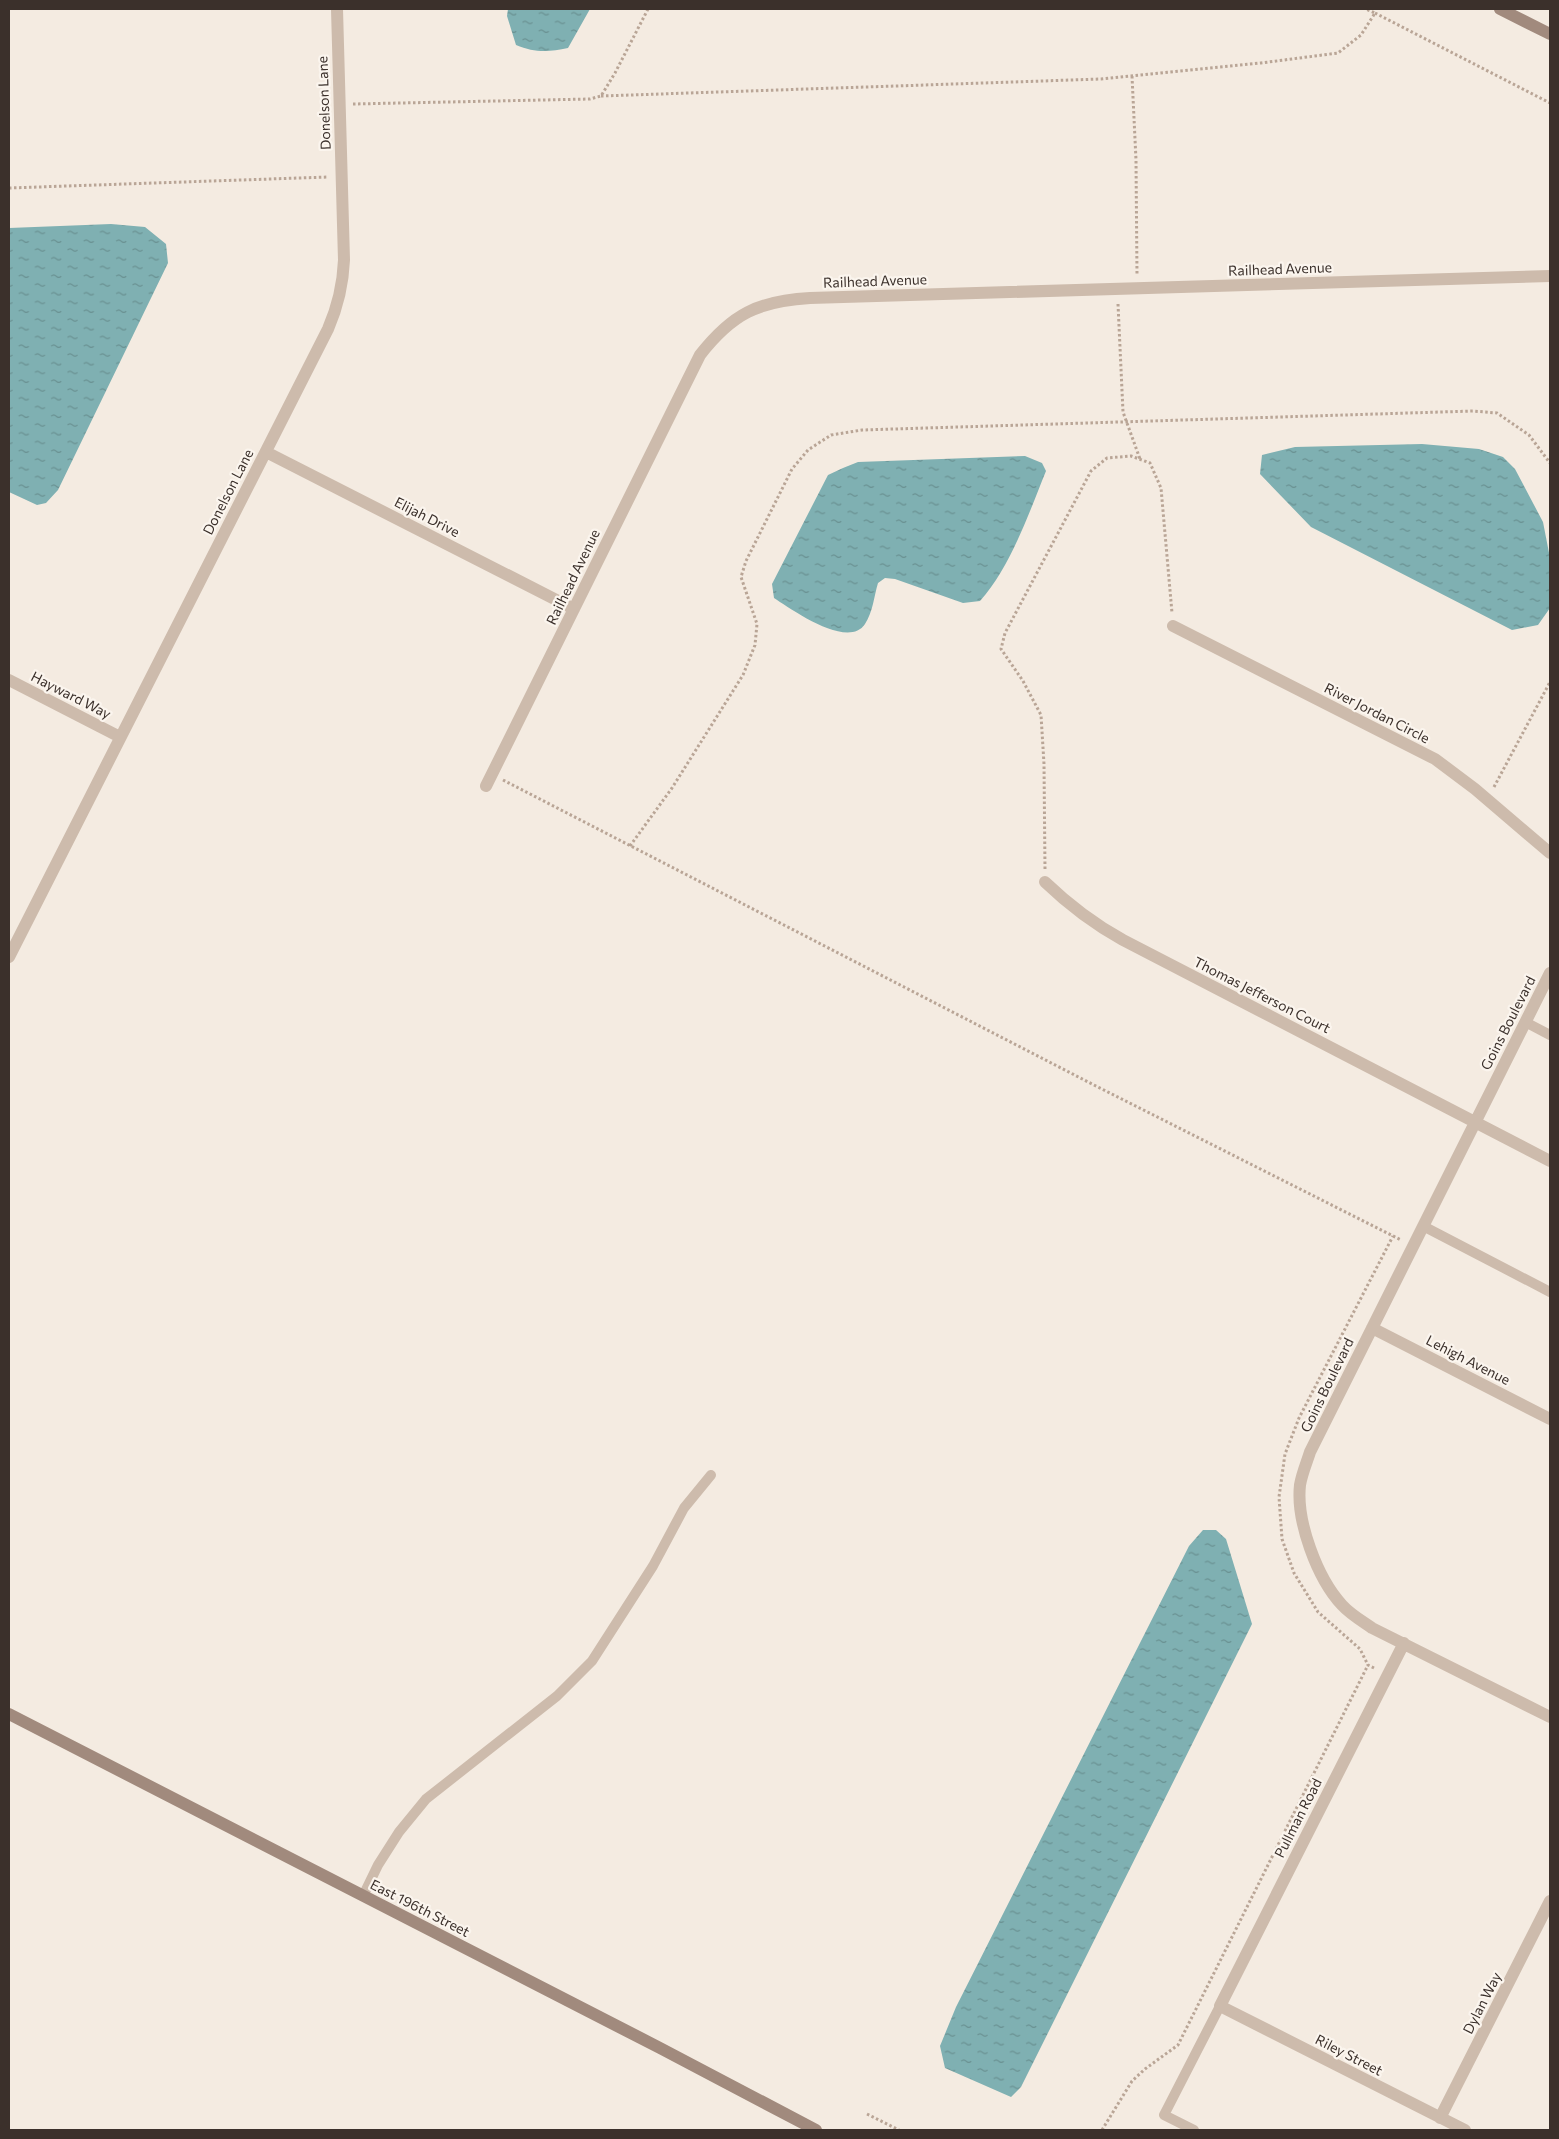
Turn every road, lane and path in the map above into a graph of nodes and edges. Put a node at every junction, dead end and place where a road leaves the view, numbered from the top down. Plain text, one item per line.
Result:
1 (337, 9) edge
2 (648, 9) edge
3 (1366, 9) edge
4 (1500, 9) edge
5 (1375, 13) junction
6 (1550, 34) edge
7 (1132, 76) junction
8 (601, 96) junction
9 (1550, 103) edge
10 (340, 104) junction
11 (341, 177) junction
12 (9, 188) edge
13 (1550, 276) edge
14 (1137, 288) junction
15 (1118, 289) junction
16 (1126, 421) junction
17 (266, 452) junction
18 (1140, 460) junction
19 (1550, 463) edge
20 (574, 609) junction
21 (1174, 626) joint
22 (9, 680) edge
23 (1550, 682) edge
24 (120, 737) junction
25 (489, 780) joint
26 (1487, 800) junction
27 (630, 846) junction
28 (1550, 853) edge
29 (1045, 882) joint
30 (9, 957) edge
31 (1550, 973) edge
32 (1525, 1022) junction
33 (1550, 1035) edge
34 (1475, 1122) junction
35 (1550, 1161) edge
36 (1423, 1226) junction
37 (1393, 1236) junction
38 (1413, 1246) junction
39 (1550, 1292) edge
40 (1372, 1328) junction
41 (1550, 1419) edge
42 (711, 1475) dead end
43 (1404, 1643) junction
44 (1368, 1665) junction
45 (1387, 1675) junction
46 (9, 1714) edge
47 (1550, 1717) edge
48 (363, 1896) junction
49 (1550, 1901) edge
50 (1220, 2006) junction
51 (867, 2114) dead end
52 (1440, 2118) junction
53 (816, 2130) edge
54 (899, 2130) edge
55 (1102, 2130) edge
56 (1194, 2130) edge
57 (1465, 2130) edge

1 - 10 street, Donelson Lane
2 - 8 path
3 - 5 path
4 - 6 street
5 - 7 path
5 - 9 path
7 - 8 path
7 - 14 path
8 - 10 path
10 - 11 street, Donelson Lane
11 - 12 path
11 - 17 street, Donelson Lane
13 - 14 street, Railhead Avenue
14 - 15 street, Railhead Avenue
15 - 16 path
15 - 20 street, Railhead Avenue
16 - 18 path
16 - 19 path
16 - 27 path
17 - 20 street, Elijah Drive
17 - 24 street, Donelson Lane
18 - 21 path
18 - 29 path
20 - 25 street, Railhead Avenue
21 - 26 street, River Jordan Circle
22 - 24 street, Hayward Way
23 - 26 path
24 - 30 street, Donelson Lane
25 - 27 path
26 - 28 street, River Jordan Circle
27 - 37 path
29 - 34 street, Thomas Jefferson Court
31 - 32 street, Goins Boulevard
32 - 33 lane
32 - 34 street, Goins Boulevard
34 - 35 street, Thomas Jefferson Court
34 - 36 street, Goins Boulevard
36 - 38 street, Goins Boulevard
36 - 39 lane
37 - 38 path
37 - 44 path
38 - 40 street, Goins Boulevard
40 - 41 street, Lehigh Avenue
40 - 43 street, Goins Boulevard
42 - 48 lane
43 - 45 street, Pullman Road
43 - 47 street, Goins Boulevard
44 - 45 path
44 - 55 path
45 - 50 street, Pullman Road
46 - 48 street, East 196th Street
48 - 53 street, East 196th Street
49 - 52 street, Dylan Way
50 - 52 street, Riley Street
50 - 56 lane
51 - 54 path
52 - 57 street, Riley Street

